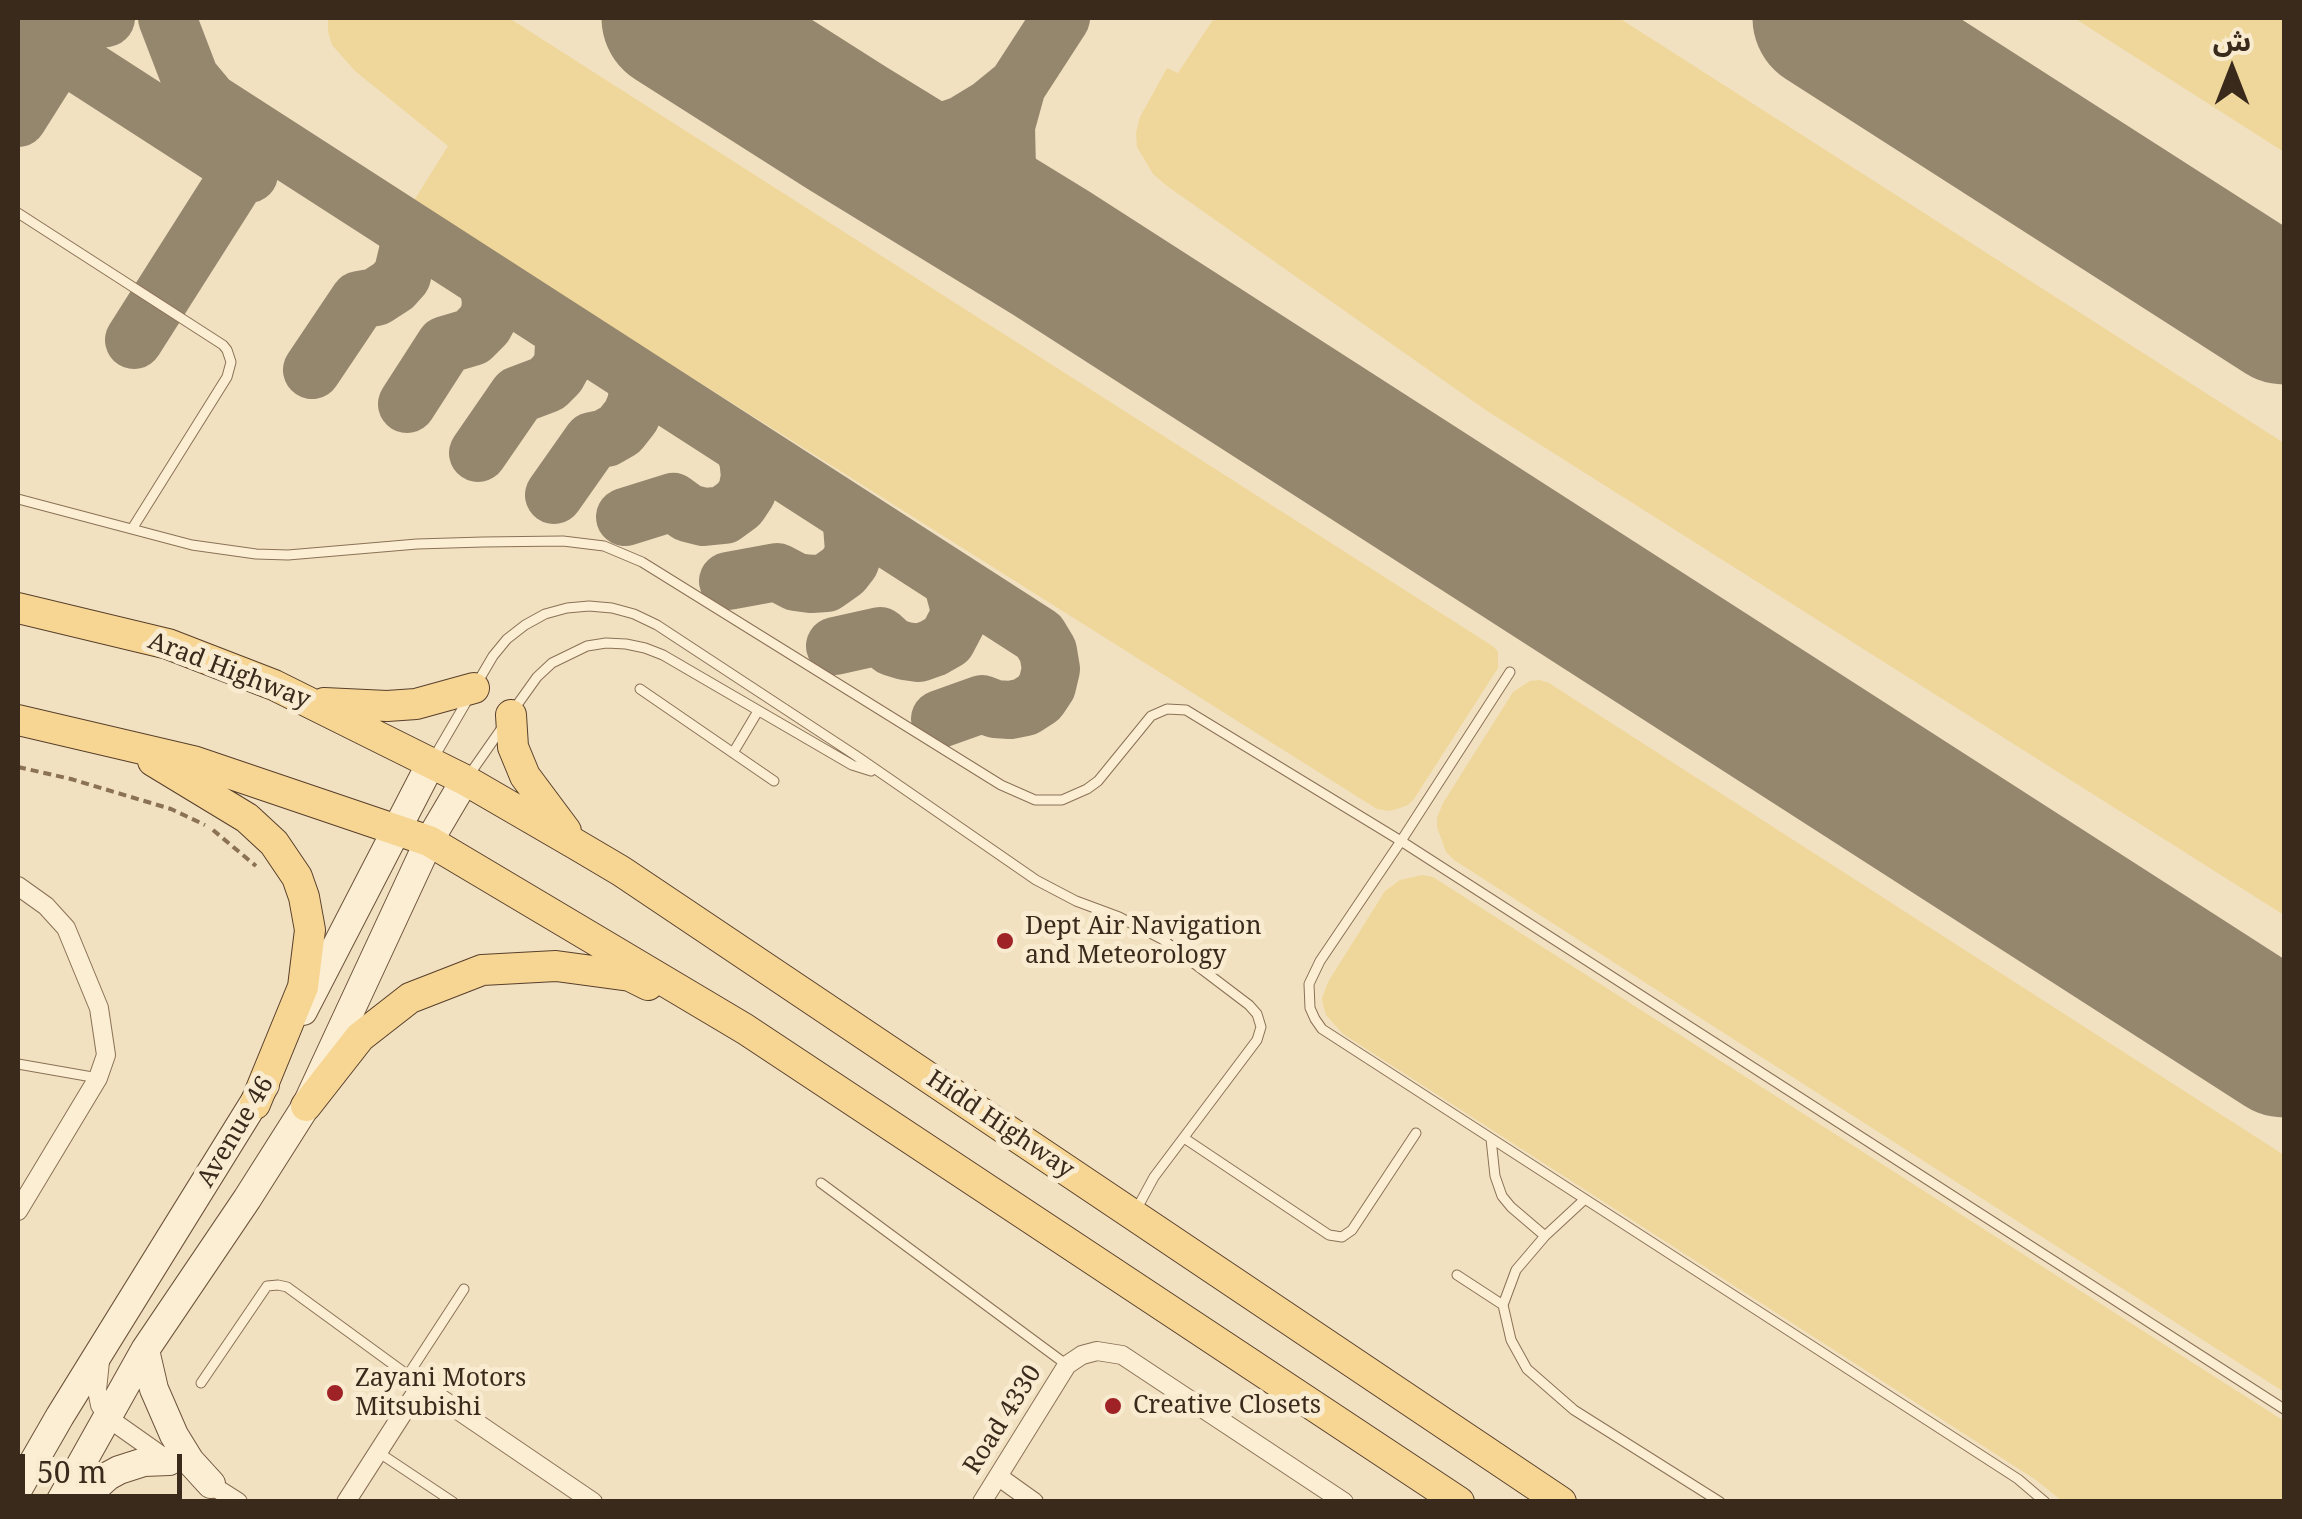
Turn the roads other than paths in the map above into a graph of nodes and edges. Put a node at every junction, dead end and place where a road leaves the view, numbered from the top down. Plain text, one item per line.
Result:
1 (18, 213) edge
2 (18, 499) edge
3 (132, 529) junction
4 (18, 608) edge
5 (704, 657) junction
6 (1510, 672) dead end
7 (694, 675) junction
8 (748, 685) junction
9 (474, 688) junction
10 (640, 689) dead end
11 (739, 700) junction
12 (312, 702) junction
13 (758, 711) junction
14 (511, 715) junction
15 (18, 720) edge
16 (125, 743) junction
17 (733, 753) junction
18 (430, 763) junction
19 (879, 773) junction
20 (466, 780) junction
21 (774, 781) dead end
22 (397, 828) junction
23 (429, 841) junction
24 (1401, 841) junction
25 (577, 845) junction
26 (18, 886) edge
27 (746, 1029) junction
28 (18, 1064) edge
29 (98, 1078) junction
30 (255, 1104) junction
31 (306, 1106) junction
32 (1416, 1133) dead end
33 (1184, 1138) junction
34 (1491, 1139) junction
35 (820, 1183) dead end
36 (1584, 1199) junction
37 (18, 1210) edge
38 (1134, 1215) junction
39 (1545, 1236) junction
40 (1457, 1274) dead end
41 (464, 1289) dead end
42 (1504, 1305) junction
43 (102, 1350) junction
44 (145, 1350) junction
45 (1067, 1366) junction
46 (414, 1380) junction
47 (202, 1383) dead end
48 (2284, 1409) edge
49 (108, 1418) junction
50 (378, 1452) junction
51 (169, 1461) junction
52 (999, 1477) junction
53 (211, 1484) junction
54 (18, 1489) edge
55 (60, 1502) edge
56 (79, 1502) edge
57 (238, 1502) edge
58 (346, 1502) edge
59 (453, 1502) edge
60 (594, 1502) edge
61 (982, 1502) edge
62 (1034, 1502) edge
63 (1344, 1502) edge
64 (1459, 1502) edge
65 (1561, 1502) edge
66 (1720, 1502) edge
67 (2046, 1502) edge

1 - 3 lane
2 - 3 lane
3 - 24 lane
4 - 12 main road, Arad Highway
5 - 7 lane
5 - 8 lane
5 - 9 lane
6 - 24 lane
7 - 11 lane
7 - 14 lane
8 - 11 lane
8 - 19 lane
9 - 12 main road
9 - 18 lane
10 - 17 lane
11 - 13 lane
12 - 18 main road, Arad Highway
13 - 17 lane
13 - 19 lane
14 - 20 lane
14 - 25 main road
15 - 16 main road
16 - 22 main road
16 - 30 main road
17 - 21 lane
18 - 20 main road, Hidd Highway
18 - 22 main road, Avenue 46
19 - 33 lane
20 - 23 main road, Avenue 46
20 - 25 main road, Hidd Highway
22 - 23 main road
22 - 30 main road, Avenue 46
23 - 27 main road
23 - 31 main road, Avenue 46
24 - 34 lane
24 - 48 lane
25 - 38 main road, Hidd Highway
26 - 29 street
27 - 31 main road
27 - 64 main road
28 - 29 lane
29 - 37 street
30 - 43 main road, Avenue 46
31 - 44 main road, Avenue 46
32 - 33 lane
33 - 38 lane
34 - 36 lane
34 - 39 lane
35 - 45 lane
36 - 39 lane
36 - 67 lane
38 - 65 main road, Hidd Highway
39 - 42 lane
40 - 42 lane
41 - 46 lane
42 - 66 lane
43 - 49 street
43 - 54 main road, Avenue 46
44 - 49 main road, Avenue 46
44 - 53 main road
45 - 52 street, Road 4330
45 - 63 street
46 - 47 lane
46 - 50 street
46 - 60 street
49 - 51 street
49 - 55 main road, Avenue 46
50 - 58 street
50 - 59 lane
51 - 53 street
51 - 56 main road
52 - 61 street, Road 4330
52 - 62 street
53 - 57 street

